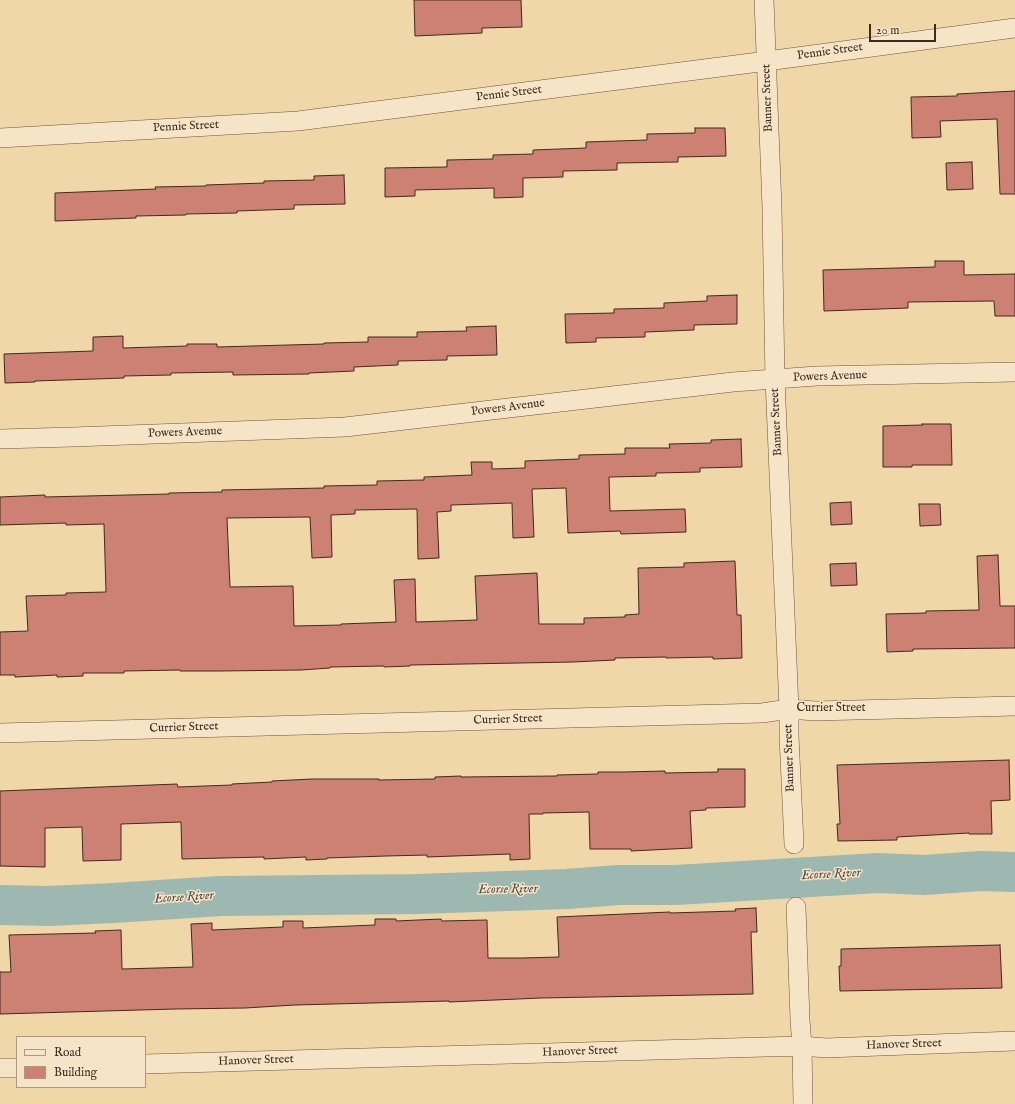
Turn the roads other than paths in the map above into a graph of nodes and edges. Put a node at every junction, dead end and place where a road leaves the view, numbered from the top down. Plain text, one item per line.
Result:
1 (764, 0) edge
2 (1015, 28) edge
3 (767, 61) junction
4 (0, 138) edge
5 (1015, 372) edge
6 (775, 379) junction
7 (0, 439) edge
8 (1015, 706) edge
9 (789, 709) junction
10 (0, 733) edge
11 (794, 844) dead end
12 (796, 907) dead end
13 (1015, 1041) edge
14 (802, 1046) junction
15 (146, 1064) edge
16 (0, 1068) edge
17 (16, 1068) edge
18 (803, 1104) edge

1 - 3 street, Banner Street
2 - 3 street, Pennie Street
3 - 4 street, Pennie Street
3 - 6 street, Banner Street
5 - 6 street, Powers Avenue
6 - 7 street, Powers Avenue
6 - 9 street, Banner Street
8 - 9 street, Currier Street
9 - 10 street, Currier Street
9 - 11 street, Banner Street
12 - 14 street
13 - 14 street, Hanover Street
14 - 15 street, Hanover Street
14 - 18 street
16 - 17 street

